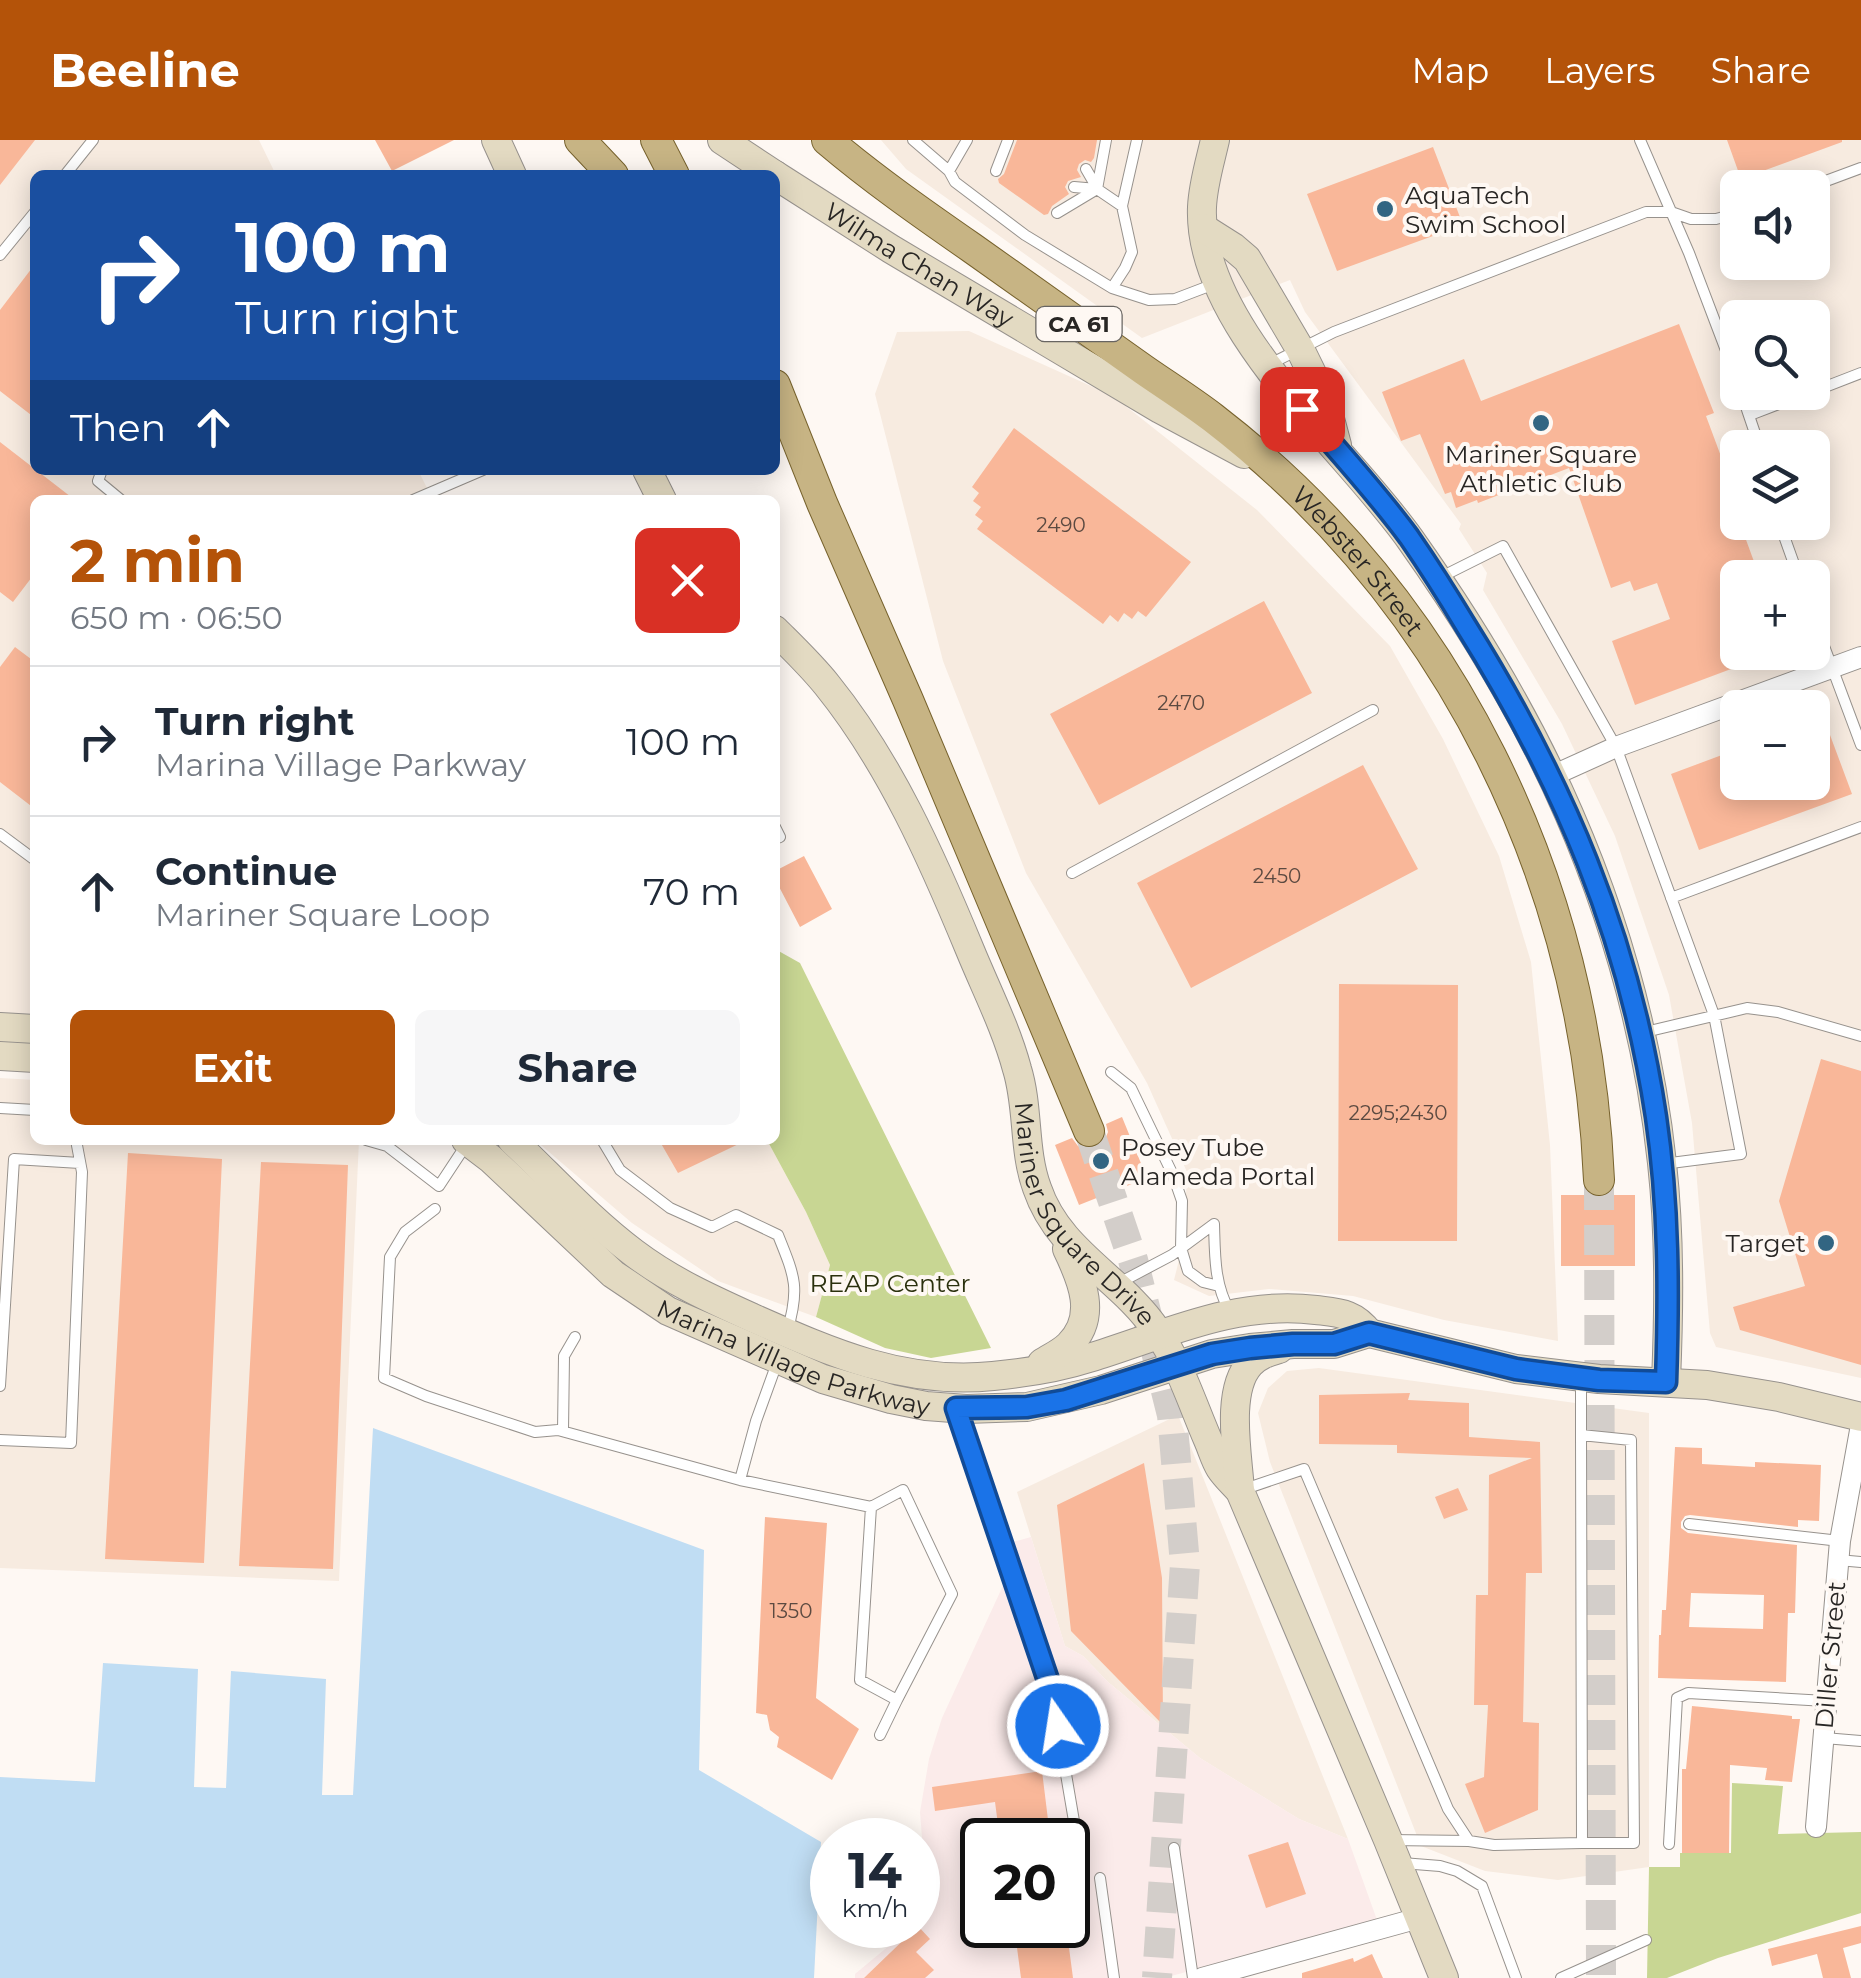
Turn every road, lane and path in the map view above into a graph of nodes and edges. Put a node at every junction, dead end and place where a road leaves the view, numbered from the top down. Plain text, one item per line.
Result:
1 (94, 140) edge
2 (496, 140) edge
3 (580, 140) edge
4 (656, 140) edge
5 (722, 140) edge
6 (827, 140) edge
7 (847, 140) edge
8 (967, 140) edge
9 (1106, 140) edge
10 (1137, 140) edge
11 (1215, 140) edge
12 (1640, 140) edge
13 (917, 142) edge
14 (1010, 142) edge
15 (1096, 154) dead end
16 (999, 166) dead end
17 (1861, 168) edge
18 (1086, 169) dead end
19 (69, 170) edge
20 (510, 170) edge
21 (608, 170) edge
22 (671, 170) edge
23 (767, 170) edge
24 (948, 171) junction
25 (780, 178) edge
26 (1830, 179) edge
27 (879, 182) junction
28 (1074, 187) dead end
29 (1097, 189) junction
30 (1122, 206) junction
31 (1060, 208) dead end
32 (1670, 212) junction
33 (30, 218) edge
34 (1720, 219) edge
35 (1203, 228) junction
36 (0, 255) edge
37 (1216, 283) junction
38 (1112, 288) junction
39 (1720, 334) edge
40 (1300, 349) junction
41 (1268, 365) junction
42 (1861, 373) edge
43 (1830, 385) edge
44 (780, 398) edge
45 (1748, 410) edge
46 (1763, 410) edge
47 (1750, 415) junction
48 (1755, 430) edge
49 (780, 433) edge
50 (1338, 451) junction
51 (1276, 471) junction
52 (100, 475) edge
53 (472, 475) edge
54 (115, 495) edge
55 (426, 495) edge
56 (822, 504) junction
57 (1437, 580) junction
58 (780, 635) edge
59 (1861, 657) edge
60 (1830, 662) edge
61 (1832, 667) junction
62 (1373, 710) dead end
63 (1861, 745) edge
64 (1616, 747) junction
65 (1552, 776) junction
66 (1861, 827) edge
67 (0, 834) edge
68 (30, 856) edge
69 (1072, 873) dead end
70 (1671, 898) junction
71 (1714, 1015) junction
72 (0, 1027) edge
73 (30, 1029) edge
74 (1640, 1034) junction
75 (1861, 1036) edge
76 (0, 1056) edge
77 (30, 1058) edge
78 (1111, 1072) dead end
79 (0, 1108) edge
80 (30, 1110) edge
81 (1089, 1132) tunnel mouth
82 (77, 1145) edge
83 (384, 1145) edge
84 (465, 1145) edge
85 (473, 1145) edge
86 (517, 1145) edge
87 (605, 1145) edge
88 (80, 1163) junction
89 (1662, 1164) junction
90 (1598, 1180) tunnel mouth
91 (435, 1209) dead end
92 (1060, 1234) junction
93 (1181, 1248) junction
94 (1114, 1285) junction
95 (1219, 1286) junction
96 (1230, 1313) junction
97 (786, 1332) junction
98 (1369, 1333) junction
99 (1160, 1334) junction
100 (575, 1337) dead end
101 (1293, 1344) junction
102 (778, 1360) junction
103 (1178, 1364) junction
104 (1030, 1372) junction
105 (1581, 1378) junction
106 (1666, 1382) junction
107 (0, 1386) edge
108 (956, 1408) junction
109 (1861, 1421) edge
110 (563, 1432) junction
111 (1581, 1435) junction
112 (0, 1440) edge
113 (740, 1480) junction
114 (1240, 1491) junction
115 (871, 1506) junction
116 (1688, 1524) dead end
117 (1839, 1550) junction
118 (1861, 1562) edge
119 (897, 1700) junction
120 (1826, 1701) junction
121 (880, 1736) dead end
122 (1823, 1738) junction
123 (1861, 1741) edge
124 (1074, 1818) edge
125 (1816, 1827) dead end
126 (1469, 1841) junction
127 (1582, 1842) junction
128 (1669, 1844) dead end
129 (1174, 1848) dead end
130 (1392, 1852) junction
131 (1100, 1878) dead end
132 (1419, 1918) junction
133 (1646, 1940) dead end
134 (1114, 1978) edge
135 (1193, 1978) edge
136 (1202, 1978) edge
137 (1444, 1978) edge
138 (1516, 1978) edge
139 (1561, 1978) edge

1 - 19 lane
2 - 20 street
3 - 21 main road
4 - 22 main road
5 - 23 street, Wilma Chan Way
6 - 27 main road, Webster Street / CA 61
7 - 27 main road
8 - 24 lane
9 - 29 lane
10 - 30 lane
11 - 35 street
12 - 32 lane
13 - 24 lane
14 - 16 lane
15 - 29 lane
17 - 26 lane
18 - 29 lane
24 - 38 lane
25 - 51 street, Wilma Chan Way
27 - 51 main road, Webster Street / CA 61
28 - 29 lane
29 - 30 lane
29 - 31 lane
30 - 38 lane
32 - 34 lane
32 - 39 lane
32 - 40 lane
33 - 36 lane
35 - 37 street
35 - 40 street
37 - 38 lane
37 - 41 street
40 - 41 lane
40 - 50 street
41 - 50 street
42 - 43 lane
44 - 56 main road
45 - 47 lane
46 - 47 lane
47 - 48 lane
49 - 56 main road
50 - 57 street
51 - 90 main road, Webster Street / CA 61
52 - 54 lane
53 - 55 lane
56 - 81 main road
57 - 64 lane
57 - 65 street
58 - 92 street, Mariner Square Drive
59 - 61 street
60 - 61 lane
61 - 63 lane
61 - 64 street
62 - 69 lane
64 - 65 street
64 - 70 lane
65 - 74 street
66 - 70 lane
67 - 68 lane
70 - 71 lane
71 - 74 lane
71 - 75 lane
71 - 89 lane
72 - 73 street
74 - 89 street
76 - 77 street
78 - 93 lane
79 - 80 lane
82 - 88 lane
83 - 84 lane
85 - 102 street, Marina Village Parkway
86 - 97 street, Marina Village Parkway
87 - 97 lane
88 - 107 lane
88 - 112 lane
89 - 106 street
91 - 110 lane
92 - 94 street, Mariner Square Drive
92 - 104 street
93 - 94 lane
93 - 95 lane
93 - 95 lane
94 - 99 street, Mariner Square Drive
95 - 96 lane
96 - 98 street, Marina Village Parkway
96 - 99 street, Marina Village Parkway
97 - 102 lane
97 - 104 street, Marina Village Parkway
98 - 101 street, Marina Village Parkway
98 - 105 street
99 - 103 street, Mariner Square Drive
99 - 104 street, Marina Village Parkway
100 - 110 lane
101 - 103 street, Marina Village Parkway
101 - 114 street
102 - 108 street, Marina Village Parkway
102 - 113 lane
103 - 108 street, Marina Village Parkway
103 - 114 street, Mariner Square Drive
105 - 106 street
105 - 111 lane
106 - 109 street
108 - 124 lane
109 - 117 street, Diller Street
110 - 113 lane
111 - 127 lane
111 - 127 lane
113 - 115 lane
114 - 126 lane
114 - 130 street, Mariner Square Drive
115 - 119 lane
115 - 119 lane
116 - 117 lane
117 - 118 lane
117 - 120 street, Diller Street
119 - 121 lane
120 - 122 street, Diller Street
120 - 128 lane
122 - 123 lane
122 - 125 street, Diller Street
126 - 127 lane
126 - 130 lane
129 - 135 lane
130 - 132 street, Mariner Square Drive
130 - 138 lane
131 - 134 lane
132 - 136 street
132 - 137 street, Mariner Square Drive
133 - 139 lane

